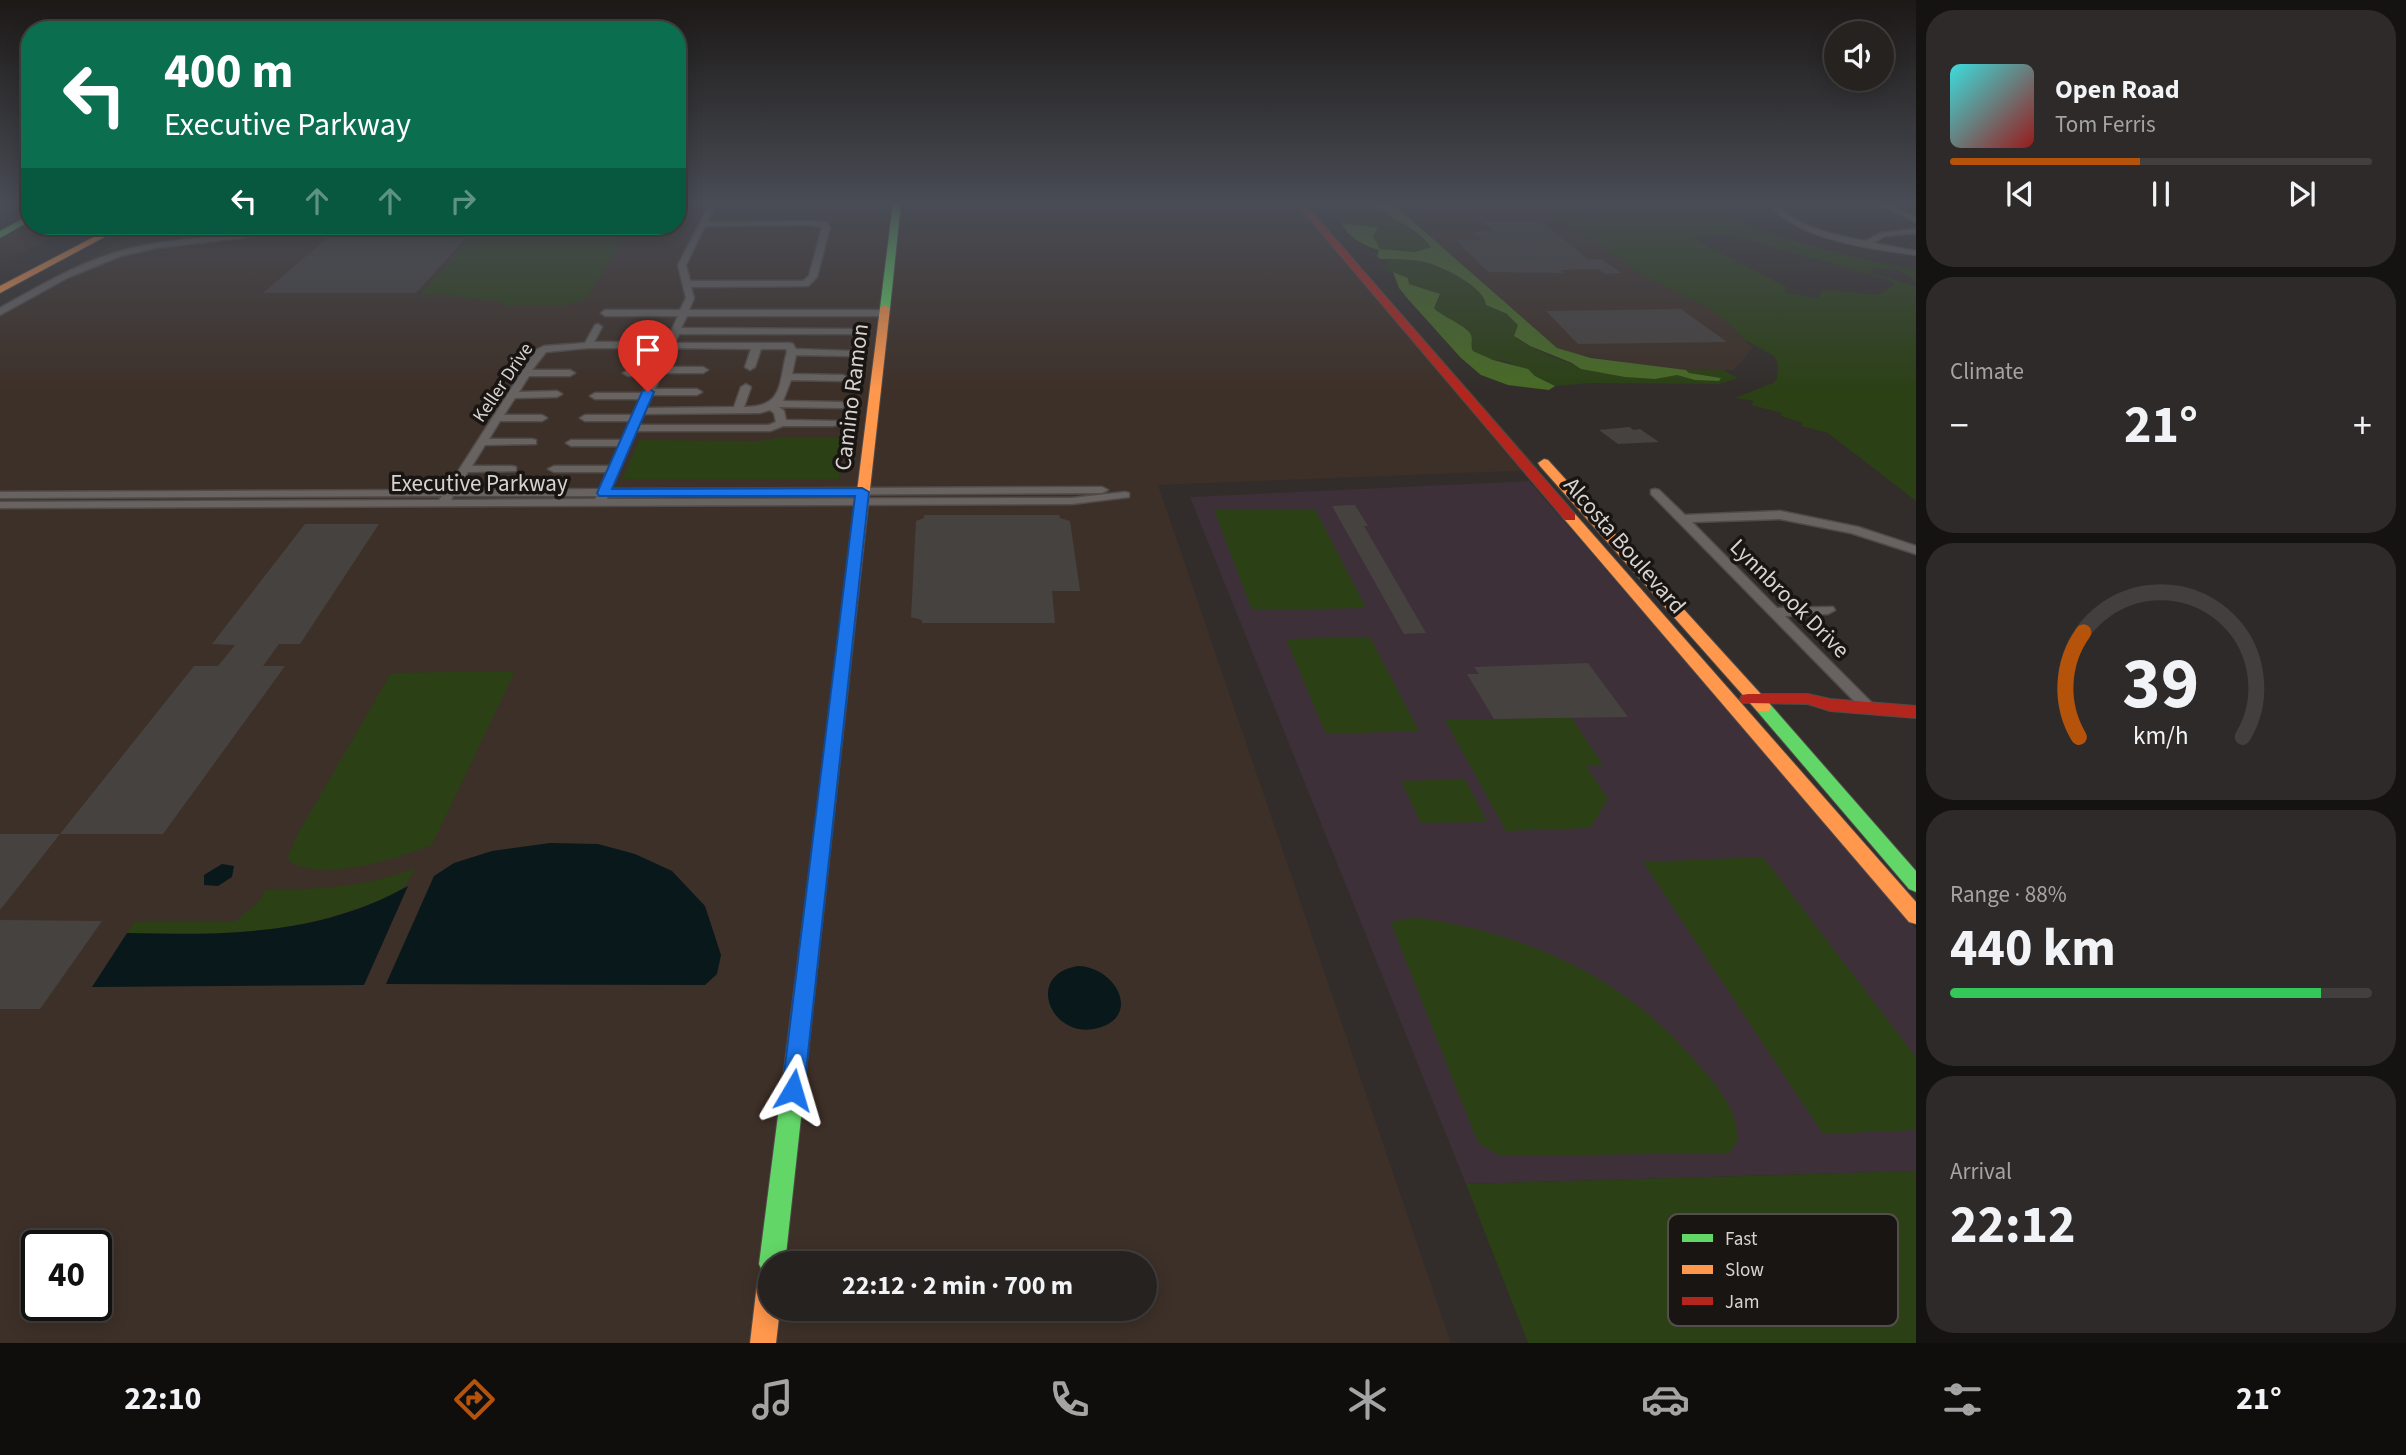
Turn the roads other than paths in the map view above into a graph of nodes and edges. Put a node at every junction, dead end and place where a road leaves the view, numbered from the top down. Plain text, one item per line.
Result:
1 (18, 266) edge
2 (46, 266) edge
3 (86, 266) edge
4 (682, 266) edge
5 (817, 266) edge
6 (890, 266) edge
7 (1354, 266) edge
8 (1368, 266) edge
9 (0, 275) edge
10 (689, 284) junction
11 (0, 290) edge
12 (0, 312) edge
13 (605, 313) dead end
14 (683, 313) junction
15 (884, 313) junction
16 (598, 327) dead end
17 (642, 327) dead end
18 (676, 331) junction
19 (803, 331) junction
20 (852, 331) dead end
21 (583, 345) junction
22 (630, 345) junction
23 (668, 345) junction
24 (757, 346) junction
25 (791, 349) junction
26 (848, 353) dead end
27 (621, 358) dead end
28 (570, 359) dead end
29 (750, 367) dead end
30 (703, 370) dead end
31 (657, 372) junction
32 (526, 373) junction
33 (570, 373) dead end
34 (628, 373) dead end
35 (786, 377) junction
36 (843, 378) dead end
37 (746, 387) dead end
38 (697, 392) dead end
39 (557, 394) dead end
40 (647, 394) junction
41 (512, 395) junction
42 (595, 396) dead end
43 (842, 405) dead end
44 (775, 406) junction
45 (738, 410) junction
46 (498, 418) junction
47 (542, 418) dead end
48 (585, 418) dead end
49 (635, 419) junction
50 (782, 423) junction
51 (834, 423) dead end
52 (483, 442) junction
53 (532, 442) dead end
54 (571, 443) dead end
55 (624, 443) junction
56 (466, 469) junction
57 (512, 469) dead end
58 (613, 469) junction
59 (554, 470) dead end
60 (1655, 492) dead end
61 (1125, 493) dead end
62 (0, 495) edge
63 (862, 497) junction
64 (601, 498) junction
65 (446, 499) junction
66 (0, 505) edge
67 (1682, 519) junction
68 (1916, 550) edge
69 (1828, 610) dead end
70 (1776, 612) junction
71 (1726, 699) junction
72 (1755, 699) junction
73 (1830, 705) junction
74 (1868, 707) junction
75 (1916, 712) edge
76 (1767, 713) junction
77 (1740, 715) junction
78 (1916, 884) edge
79 (1916, 916) edge
80 (774, 1251) edge
81 (766, 1321) edge
82 (763, 1343) edge

1 - 9 main road
2 - 11 main road
3 - 12 street
4 - 10 street
5 - 10 street
6 - 15 main road, Camino Ramon
7 - 71 main road, Alcosta Boulevard
8 - 72 main road, Alcosta Boulevard
10 - 14 street
13 - 14 street
14 - 15 street
14 - 18 street
15 - 63 main road, Camino Ramon
16 - 21 street
17 - 22 street
18 - 19 street
18 - 23 street
19 - 20 street
19 - 25 street
21 - 22 street, Keller Drive
21 - 28 street
21 - 32 street, Keller Drive
22 - 23 street, Keller Drive
22 - 27 street
23 - 24 street, Keller Drive
23 - 31 street
24 - 25 street, Keller Drive
24 - 29 street
25 - 26 street, Keller Drive
25 - 35 street
30 - 31 street
31 - 34 street
31 - 40 street
32 - 33 street
32 - 41 street, Keller Drive
35 - 36 street
35 - 44 street
37 - 45 street
38 - 40 street
39 - 41 street
40 - 42 street
40 - 49 street
41 - 46 street, Keller Drive
43 - 44 street
44 - 45 street
44 - 50 street
45 - 49 street
46 - 47 street
46 - 52 street, Keller Drive
48 - 49 street
49 - 50 street
49 - 55 street
50 - 51 street
52 - 53 street
52 - 56 street, Keller Drive
54 - 55 street
55 - 58 street
56 - 57 street
56 - 65 street, Keller Drive
58 - 59 street
58 - 64 street
60 - 67 street, Lynnbrook Drive
61 - 63 street, Executive Parkway
62 - 65 street, Executive Parkway
63 - 64 street, Executive Parkway
63 - 80 main road, Camino Ramon
64 - 65 street, Executive Parkway
65 - 66 street, Executive Parkway
67 - 68 street
67 - 70 street, Lynnbrook Drive
69 - 70 street
70 - 74 street, Lynnbrook Drive
71 - 72 main road
71 - 77 main road, Alcosta Boulevard
72 - 73 main road
72 - 76 main road, Alcosta Boulevard
73 - 74 main road
73 - 76 main road
74 - 75 main road
76 - 77 main road
76 - 78 main road, Alcosta Boulevard
77 - 79 main road, Alcosta Boulevard
81 - 82 main road

